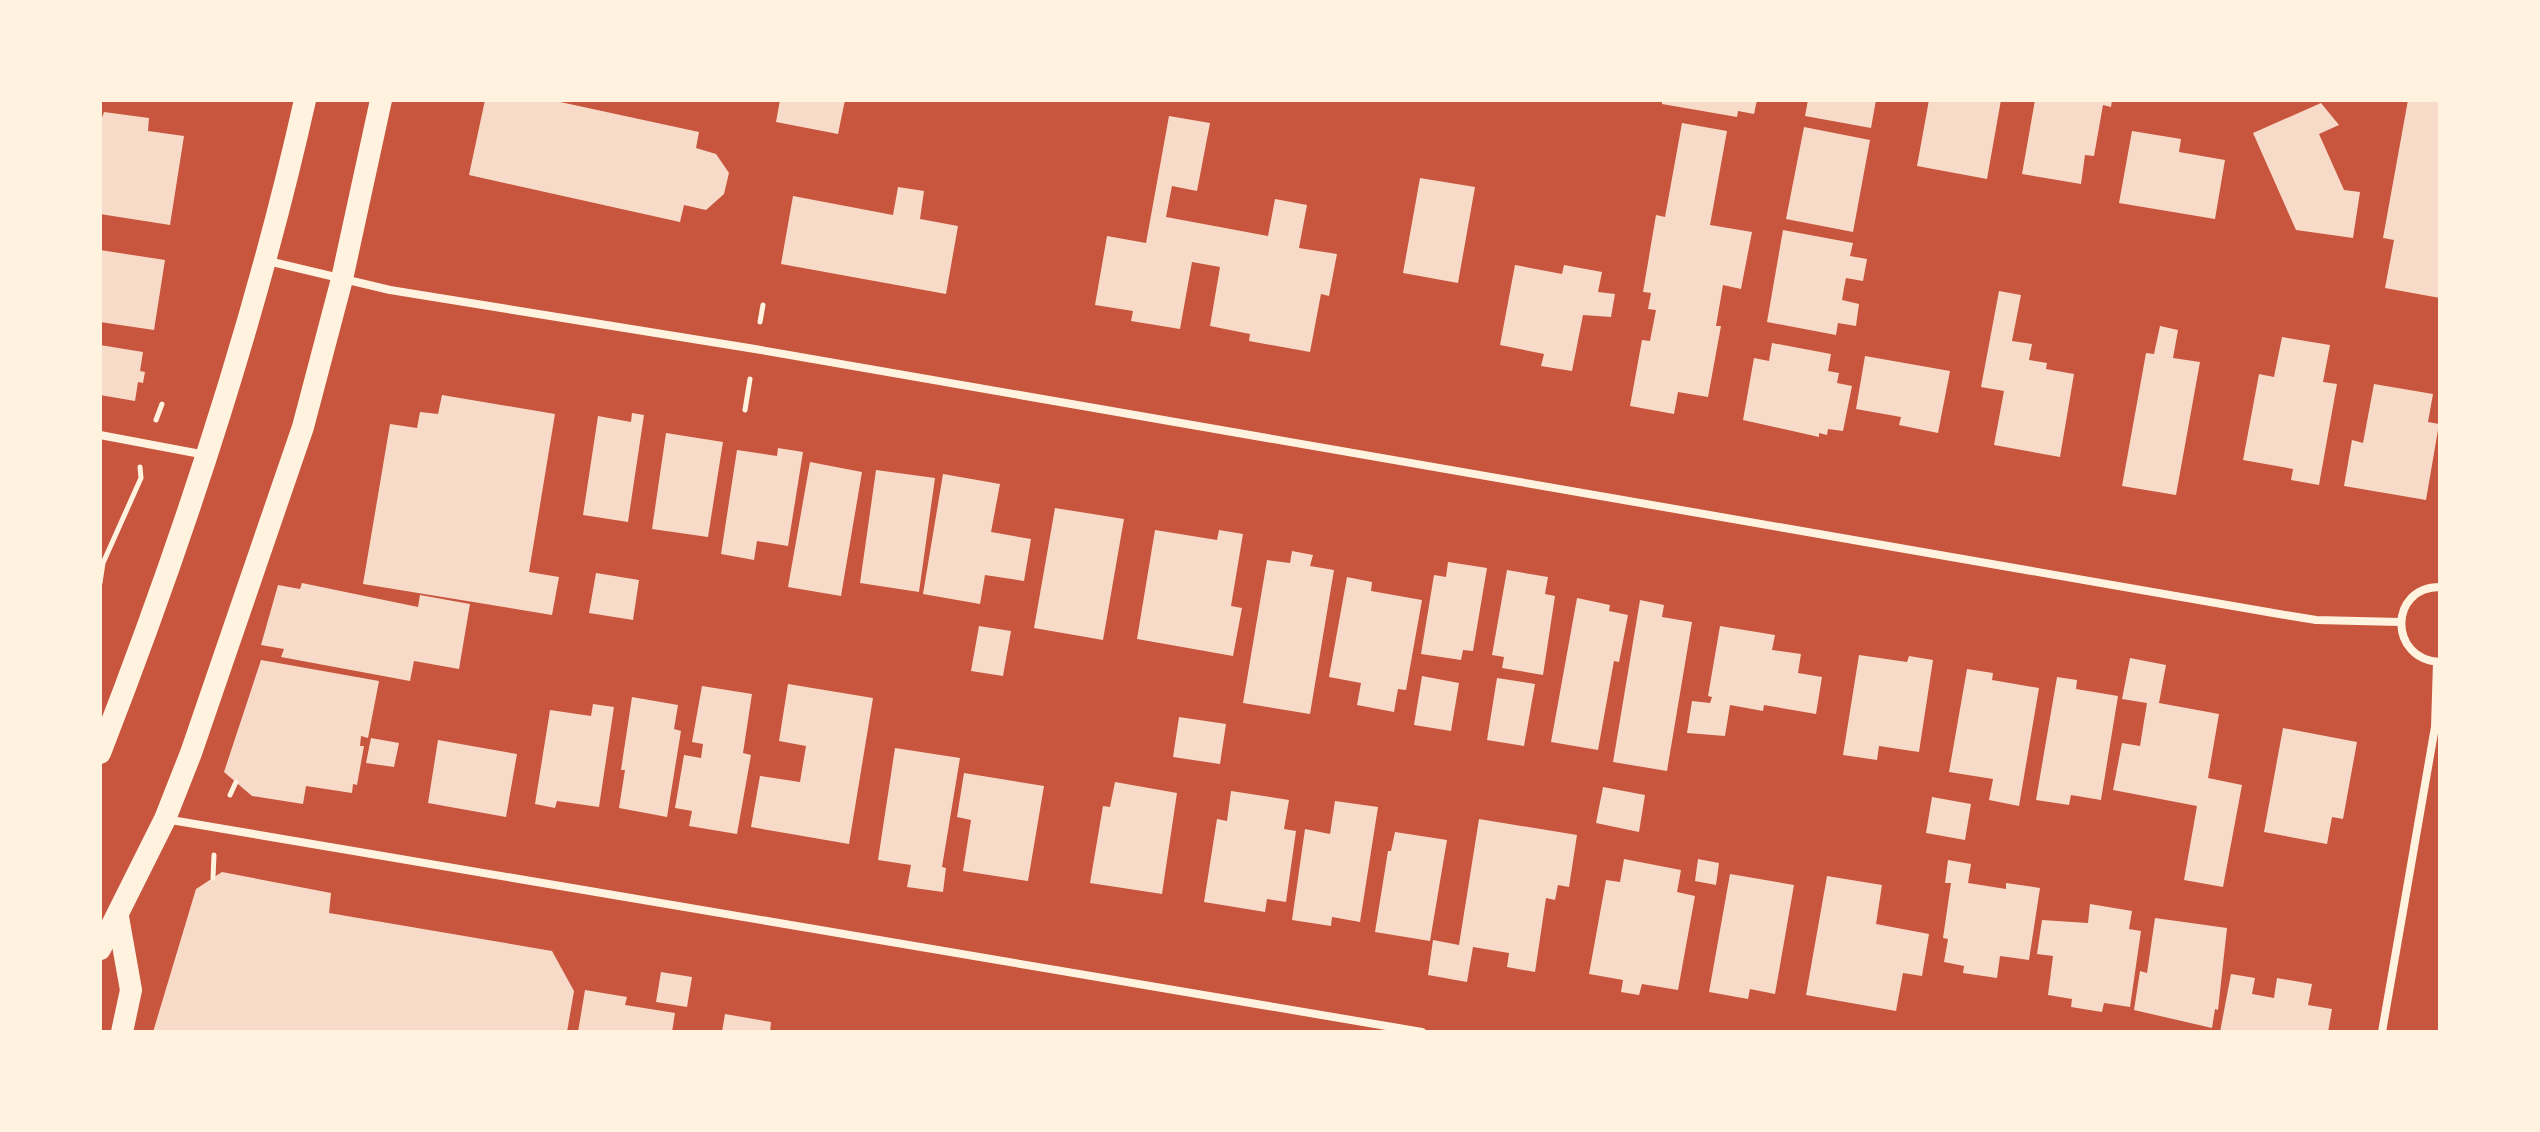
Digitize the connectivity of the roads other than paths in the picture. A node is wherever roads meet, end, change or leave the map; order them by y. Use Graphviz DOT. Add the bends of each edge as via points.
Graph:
graph roads {
  1 [pos="305,100"];
  2 [pos="381,100"];
  3 [pos="267,261"];
  4 [pos="342,279"];
  5 [pos="100,435"];
  6 [pos="207,455"];
  7 [pos="2440,587"];
  8 [pos="2400,622"];
  9 [pos="2439,662"];
  10 [pos="100,753"];
  11 [pos="165,819"];
  12 [pos="118,917"];
  13 [pos="100,949"];
  14 [pos="122,1032"];
  15 [pos="1422,1032"];
  16 [pos="2382,1032"];
  1 -- 3 [label="highway"];
  2 -- 4 [label="highway"];
  3 -- 4 [label="street"];
  3 -- 6 [label="highway"];
  4 -- 8 [label="street" via="2316,620"];
  4 -- 11 [label="highway" via="303,427"];
  5 -- 6 [label="street"];
  6 -- 10 [label="highway"];
  7 -- 8 [label="street" via="2409,599"];
  8 -- 9 [label="street" via="2406,645 2425,660"];
  9 -- 16 [label="street" via="2435,727"];
  11 -- 12 [label="highway"];
  11 -- 15 [label="street"];
  12 -- 13 [label="highway"];
  12 -- 14 [label="highway" via="131,990"];
}
